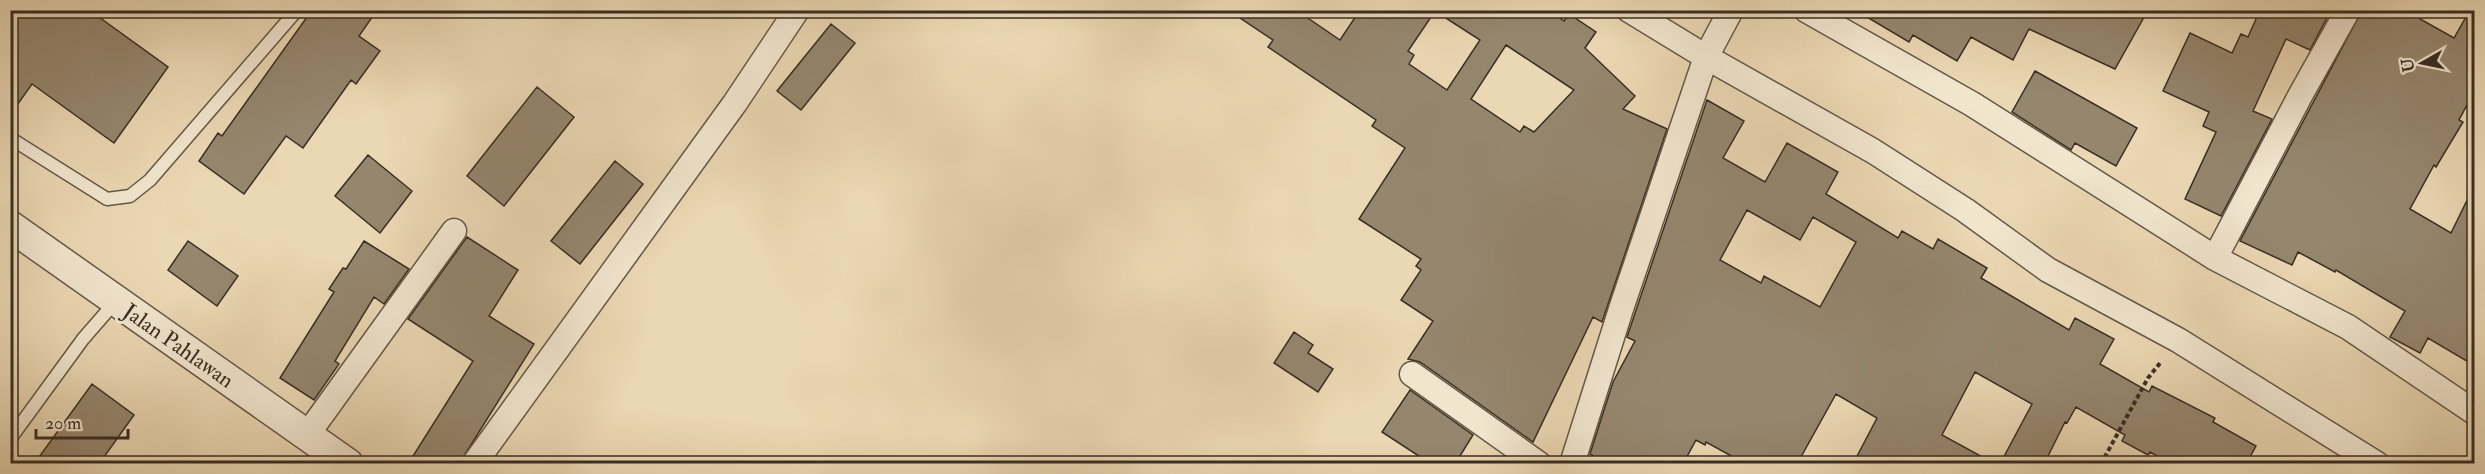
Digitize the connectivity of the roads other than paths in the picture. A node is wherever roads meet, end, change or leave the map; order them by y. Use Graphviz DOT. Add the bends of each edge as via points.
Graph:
graph roads {
  1 [pos="297,10"];
  2 [pos="797,10"];
  3 [pos="1629,10"];
  4 [pos="1731,10"];
  5 [pos="1806,10"];
  6 [pos="2348,10"];
  7 [pos="1708,52"];
  8 [pos="10,138"];
  9 [pos="10,226"];
  10 [pos="454,231"];
  11 [pos="2215,258"];
  12 [pos="116,300"];
  13 [pos="1412,374"];
  14 [pos="2475,412"];
  15 [pos="307,435"];
  16 [pos="10,439"];
  17 [pos="348,464"];
  18 [pos="474,464"];
  19 [pos="1539,464"];
  20 [pos="1572,464"];
  21 [pos="2377,464"];
  1 -- 8 [label="lane" via="150,180 130,196 108,199"];
  2 -- 18 [label="street" via="735,103"];
  3 -- 7 [label="street"];
  4 -- 7 [label="street"];
  5 -- 11 [label="street" via="1972,104"];
  6 -- 11 [label="street"];
  7 -- 20 [label="street" via="1620,309"];
  7 -- 21 [label="street" via="1873,151 2048,270 2178,340"];
  9 -- 12 [label="street, Jalan Pahlawan"];
  10 -- 15 [label="street"];
  11 -- 14 [label="street" via="2348,327"];
  12 -- 15 [label="street, Jalan Pahlawan"];
  12 -- 16 [label="lane"];
  13 -- 19 [label="street"];
  15 -- 17 [label="street, Jalan Pahlawan"];
}
